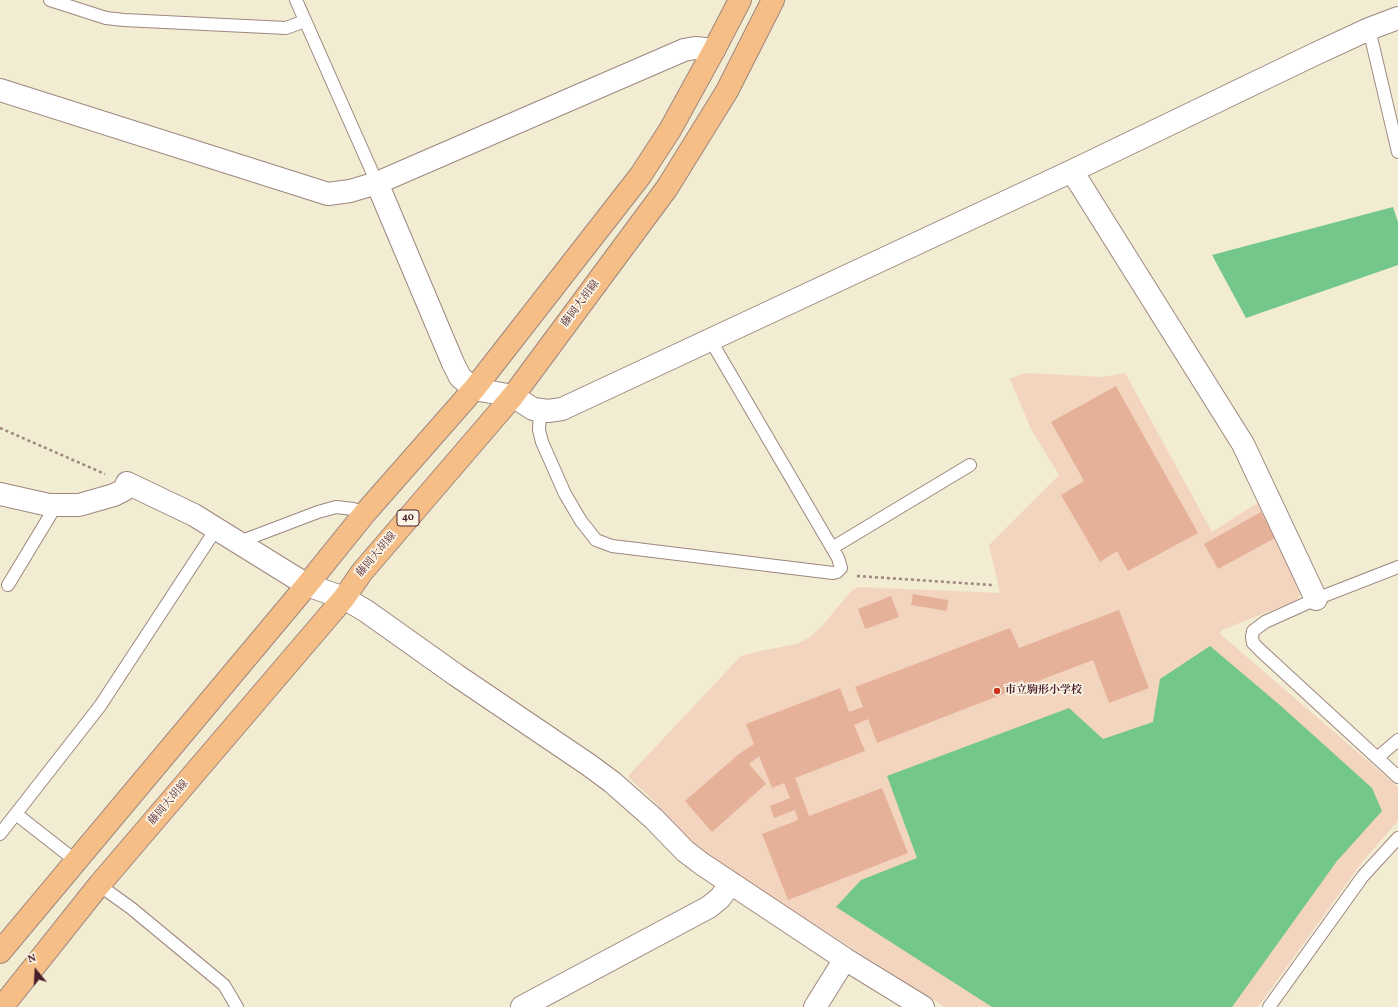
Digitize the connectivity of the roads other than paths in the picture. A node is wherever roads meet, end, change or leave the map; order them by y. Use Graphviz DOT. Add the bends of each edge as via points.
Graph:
graph roads {
  1 [pos="50,0"];
  2 [pos="296,0"];
  3 [pos="740,0"];
  4 [pos="773,0"];
  5 [pos="1398,18"];
  6 [pos="305,21"];
  7 [pos="1369,29"];
  8 [pos="714,50"];
  9 [pos="0,90"];
  10 [pos="1398,152"];
  11 [pos="1072,171"];
  12 [pos="377,183"];
  13 [pos="711,341"];
  14 [pos="474,389"];
  15 [pos="513,396"];
  16 [pos="540,411"];
  17 [pos="970,465"];
  18 [pos="0,494"];
  19 [pos="57,504"];
  20 [pos="365,513"];
  21 [pos="216,529"];
  22 [pos="241,544"];
  23 [pos="832,548"];
  24 [pos="1398,567"];
  25 [pos="8,585"];
  26 [pos="307,585"];
  27 [pos="344,598"];
  28 [pos="1316,600"];
  29 [pos="1398,740"];
  30 [pos="1377,758"];
  31 [pos="1398,777"];
  32 [pos="16,814"];
  33 [pos="0,834"];
  34 [pos="1398,838"];
  35 [pos="76,861"];
  36 [pos="731,883"];
  37 [pos="99,885"];
  38 [pos="0,952"];
  39 [pos="845,959"];
  40 [pos="2,1007"];
  41 [pos="237,1007"];
  42 [pos="522,1007"];
  43 [pos="815,1007"];
  44 [pos="923,1007"];
  45 [pos="1269,1007"];
  1 -- 6 [label="lane" via="106,18 124,20 286,28"];
  2 -- 6 [label="lane"];
  3 -- 8 [label="main road"];
  4 -- 15 [label="main road, 藤岡大胡線 / 40" via="727,91 667,188"];
  5 -- 7 [label="street"];
  6 -- 12 [label="lane"];
  7 -- 10 [label="lane"];
  7 -- 11 [label="street"];
  8 -- 12 [label="street" via="684,50"];
  8 -- 14 [label="main road" via="670,130 640,176"];
  9 -- 12 [label="street" via="328,194"];
  11 -- 13 [label="street"];
  11 -- 28 [label="street" via="1243,444"];
  12 -- 14 [label="street" via="453,363 460,377"];
  13 -- 16 [label="street" via="576,404 562,409"];
  13 -- 23 [label="lane"];
  14 -- 15 [label="street"];
  14 -- 20 [label="main road"];
  15 -- 16 [label="street"];
  15 -- 27 [label="main road, 藤岡大胡線 / 40" via="362,572"];
  16 -- 23 [label="lane" via="539,430 542,442 569,500 596,540 612,546 833,573 841,568"];
  17 -- 23 [label="lane"];
  18 -- 19 [label="street"];
  19 -- 21 [label="street" via="80,505 114,495 124,490 127,483 194,515"];
  19 -- 25 [label="lane"];
  20 -- 22 [label="lane" via="353,508 336,507 247,539"];
  20 -- 26 [label="main road"];
  21 -- 22 [label="street"];
  21 -- 32 [label="lane" via="100,706"];
  22 -- 26 [label="street"];
  24 -- 28 [label="lane"];
  26 -- 27 [label="street"];
  26 -- 35 [label="main road"];
  27 -- 36 [label="street" via="366,610 456,675 589,765 638,804 685,852"];
  27 -- 37 [label="main road, 藤岡大胡線 / 40"];
  28 -- 30 [label="lane" via="1258,626 1253,631 1253,643"];
  29 -- 30 [label="lane"];
  30 -- 31 [label="lane"];
  32 -- 33 [label="lane"];
  32 -- 35 [label="lane"];
  34 -- 45 [label="lane" via="1359,882"];
  35 -- 38 [label="main road"];
  36 -- 39 [label="street"];
  36 -- 42 [label="street" via="720,898 709,907"];
  37 -- 40 [label="main road, 藤岡大胡線 / 40"];
  37 -- 41 [label="lane" via="131,908 224,985"];
  39 -- 43 [label="street"];
  39 -- 44 [label="street"];
}
